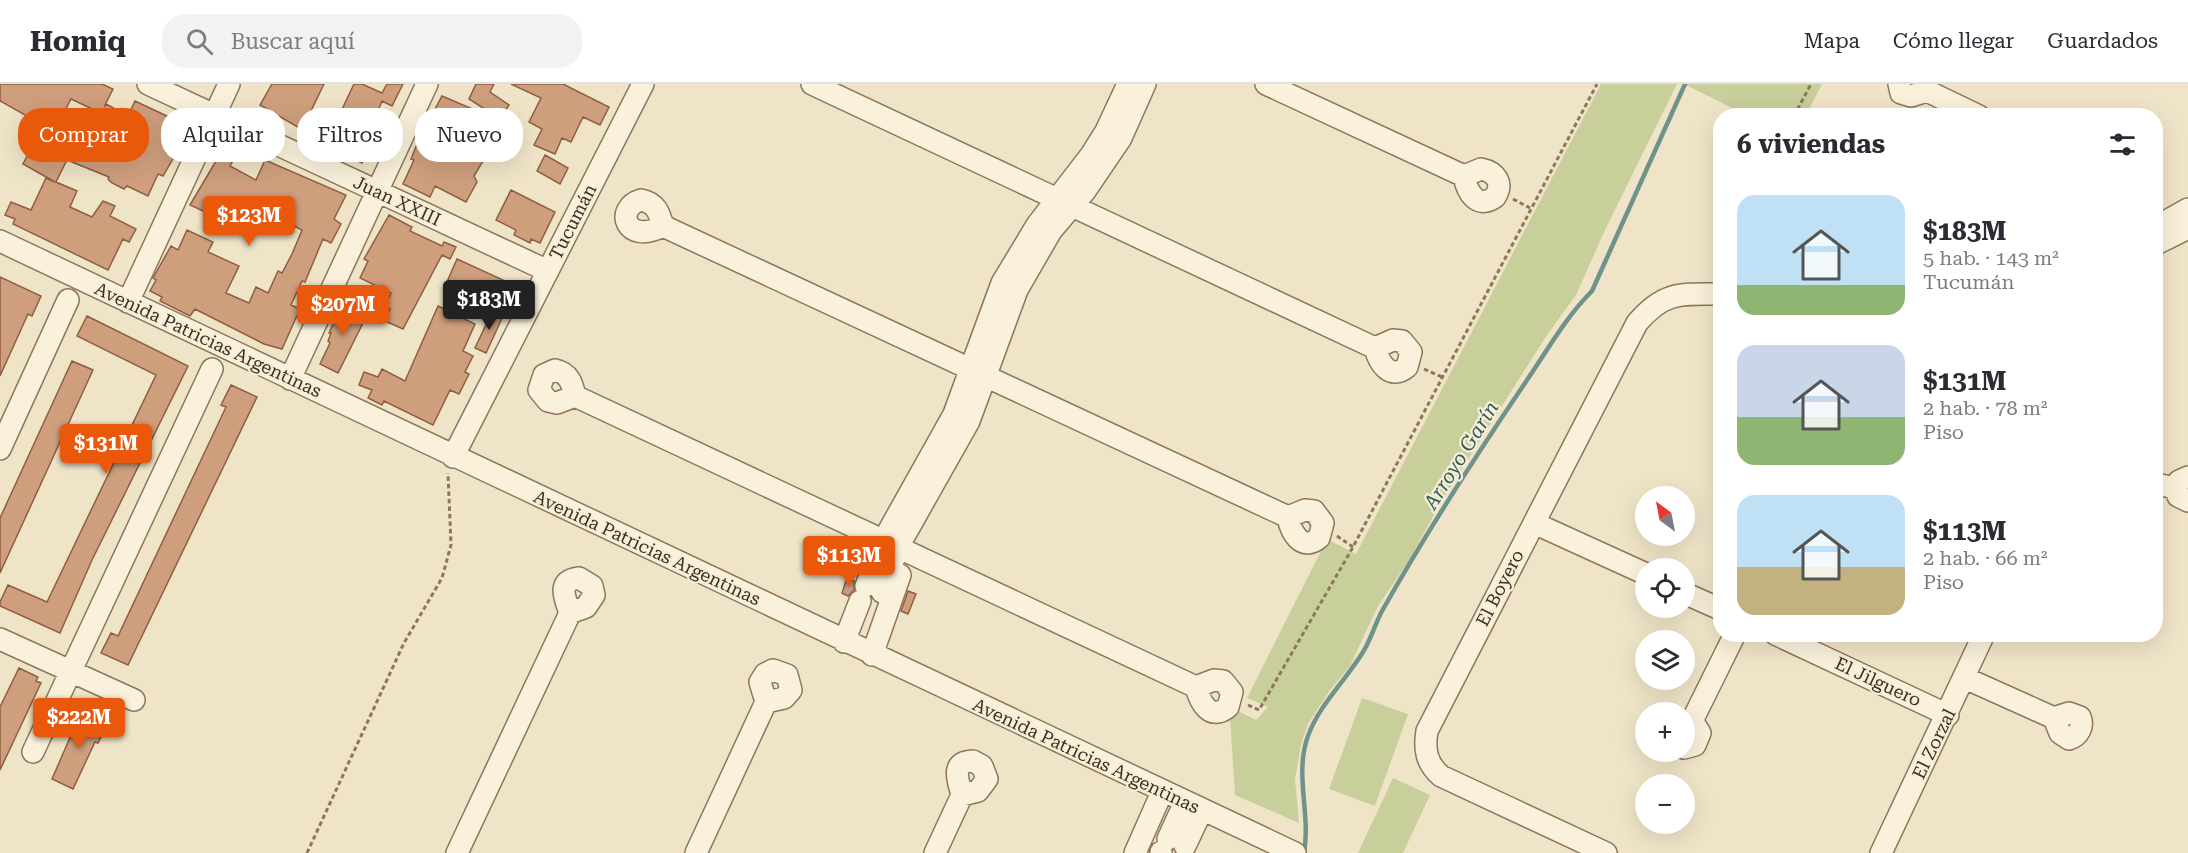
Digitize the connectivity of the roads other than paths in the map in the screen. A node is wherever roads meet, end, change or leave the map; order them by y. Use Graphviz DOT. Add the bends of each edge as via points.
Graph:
graph roads {
  1 [pos="148,84"];
  2 [pos="229,84"];
  3 [pos="428,84"];
  4 [pos="812,84"];
  5 [pos="1128,84"];
  6 [pos="1145,84"];
  7 [pos="1266,84"];
  8 [pos="1899,84"];
  9 [pos="638,86"];
  10 [pos="1926,87"];
  11 [pos="200,108"];
  12 [pos="218,108"];
  13 [pos="1964,108"];
  14 [pos="285,148"];
  15 [pos="193,162"];
  16 [pos="1464,176"];
  17 [pos="377,191"];
  18 [pos="1065,203"];
  19 [pos="2188,209"];
  20 [pos="663,226"];
  21 [pos="2168,236"];
  22 [pos="0,241"];
  23 [pos="548,271"];
  24 [pos="1713,294"];
  25 [pos="68,300"];
  26 [pos="128,302"];
  27 [pos="1375,348"];
  28 [pos="212,369"];
  29 [pos="978,372"];
  30 [pos="290,379"];
  31 [pos="575,396"];
  32 [pos="0,449"];
  33 [pos="453,457"];
  34 [pos="1288,517"];
  35 [pos="1534,523"];
  36 [pos="890,544"];
  37 [pos="1635,569"];
  38 [pos="1695,597"];
  39 [pos="1713,606"];
  40 [pos="570,613"];
  41 [pos="0,639"];
  42 [pos="1731,642"];
  43 [pos="1792,642"];
  44 [pos="1981,642"];
  45 [pos="859,649"];
  46 [pos="71,672"];
  47 [pos="1965,678"];
  48 [pos="1232,698"];
  49 [pos="134,700"];
  50 [pos="766,702"];
  51 [pos="1695,710"];
  52 [pos="1948,715"];
  53 [pos="2054,718"];
  54 [pos="1695,727"];
  55 [pos="1695,745"];
  56 [pos="33,752"];
  57 [pos="1162,792"];
  58 [pos="962,795"];
  59 [pos="1193,806"];
  60 [pos="1169,847"];
  61 [pos="1291,852"];
  62 [pos="457,853"];
  63 [pos="696,853"];
  64 [pos="935,853"];
  65 [pos="1135,853"];
  66 [pos="1606,853"];
  67 [pos="1881,853"];
  1 -- 11 [label="street, Juan XXIII"];
  2 -- 12 [label="street"];
  3 -- 17 [label="street"];
  4 -- 18 [label="street"];
  5 -- 18 [label="street"];
  6 -- 18 [label="street" via="1121,138"];
  7 -- 16 [label="street"];
  8 -- 10 [label="street" via="1906,96"];
  9 -- 23 [label="street, Tucumán"];
  10 -- 13 [label="street"];
  14 -- 17 [label="street, Juan XXIII"];
  15 -- 26 [label="street"];
  17 -- 23 [label="street, Juan XXIII"];
  17 -- 30 [label="street"];
  18 -- 27 [label="street"];
  18 -- 29 [label="street" via="1037,225 1002,283"];
  19 -- 21 [label="street"];
  20 -- 29 [label="street"];
  22 -- 26 [label="street, Avenida Patricias Argentinas"];
  23 -- 33 [label="street, Tucumán"];
  24 -- 35 [label="street, El Boyero" via="1666,297 1650,307 1637,323"];
  25 -- 32 [label="street"];
  26 -- 30 [label="street, Avenida Patricias Argentinas"];
  28 -- 46 [label="street"];
  29 -- 34 [label="street"];
  29 -- 36 [label="street" via="969,421"];
  30 -- 33 [label="street, Avenida Patricias Argentinas"];
  31 -- 36 [label="street"];
  33 -- 45 [label="street, Avenida Patricias Argentinas"];
  35 -- 37 [label="street"];
  35 -- 66 [label="street, El Boyero" via="1427,731 1425,746 1435,770 1453,783"];
  36 -- 45 [label="street" via="871,596"];
  36 -- 45 [label="street" via="900,576"];
  36 -- 48 [label="street" via="1196,687 1202,705 1209,711 1224,711"];
  38 -- 39 [label="street"];
  40 -- 62 [label="street"];
  41 -- 46 [label="street"];
  42 -- 51 [label="street"];
  43 -- 52 [label="street, El Jilguero"];
  44 -- 47 [label="street, El Zorzal"];
  45 -- 57 [label="street, Avenida Patricias Argentinas"];
  46 -- 49 [label="street"];
  46 -- 56 [label="street"];
  47 -- 52 [label="street, El Zorzal"];
  47 -- 53 [label="street"];
  50 -- 63 [label="street"];
  52 -- 67 [label="street, El Zorzal"];
  54 -- 55 [label="street" via="1699,737"];
  57 -- 59 [label="street, Avenida Patricias Argentinas"];
  57 -- 65 [label="street"];
  58 -- 64 [label="street"];
  59 -- 60 [label="street"];
  59 -- 61 [label="street, Avenida Patricias Argentinas"];
}
